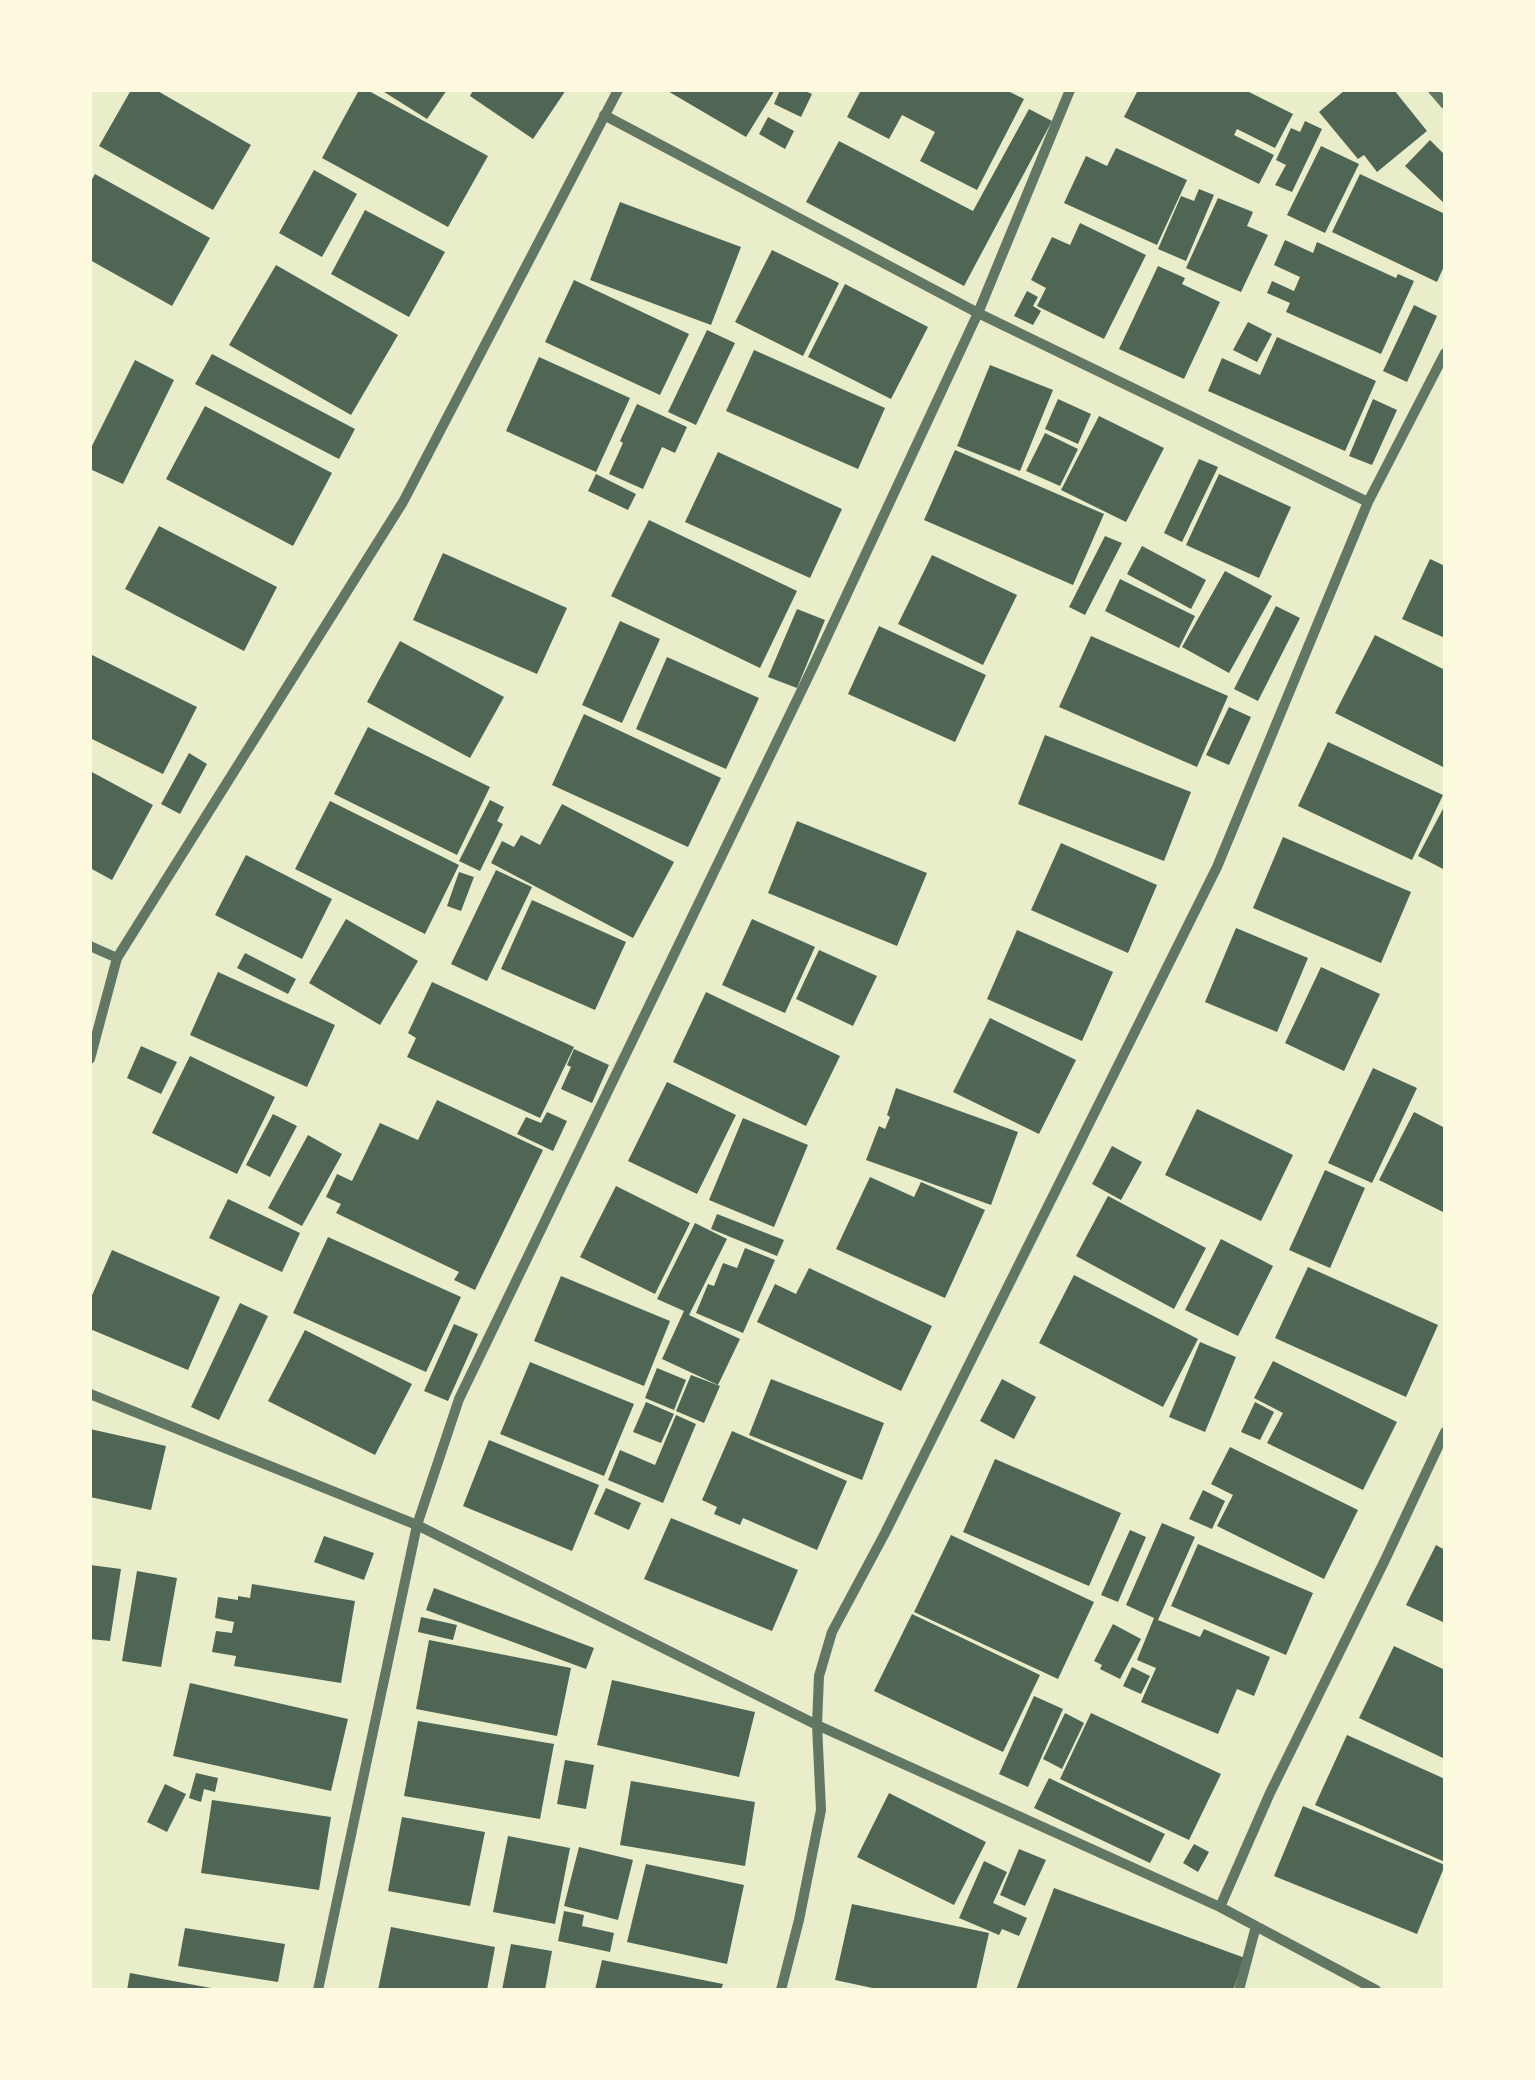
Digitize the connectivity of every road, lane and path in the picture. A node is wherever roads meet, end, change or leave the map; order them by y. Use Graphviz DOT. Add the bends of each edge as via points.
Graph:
graph roads {
  1 [pos="618,90"];
  2 [pos="1070,90"];
  3 [pos="1434,90"];
  4 [pos="1445,104"];
  5 [pos="604,115"];
  6 [pos="978,313"];
  7 [pos="1445,353"];
  8 [pos="1368,502"];
  9 [pos="90,946"];
  10 [pos="116,958"];
  11 [pos="90,1059"];
  12 [pos="90,1394"];
  13 [pos="1445,1432"];
  14 [pos="417,1525"];
  15 [pos="818,1725"];
  16 [pos="1220,1907"];
  17 [pos="1256,1926"];
  18 [pos="318,1990"];
  19 [pos="781,1990"];
  20 [pos="1239,1990"];
  21 [pos="1376,1990"];
  1 -- 5 [label="street"];
  2 -- 6 [label="street"];
  3 -- 4 [label="street"];
  5 -- 6 [label="street"];
  5 -- 10 [label="street" via="403,502"];
  6 -- 8 [label="street"];
  6 -- 14 [label="street" via="458,1399"];
  7 -- 8 [label="street"];
  8 -- 15 [label="street" via="1217,867 832,1632 818,1676"];
  9 -- 10 [label="street"];
  10 -- 11 [label="street"];
  12 -- 14 [label="street"];
  13 -- 16 [label="street"];
  14 -- 15 [label="street"];
  14 -- 18 [label="street"];
  15 -- 16 [label="street"];
  15 -- 19 [label="street" via="821,1810"];
  16 -- 17 [label="street"];
  17 -- 20 [label="street"];
  17 -- 21 [label="street"];
}
